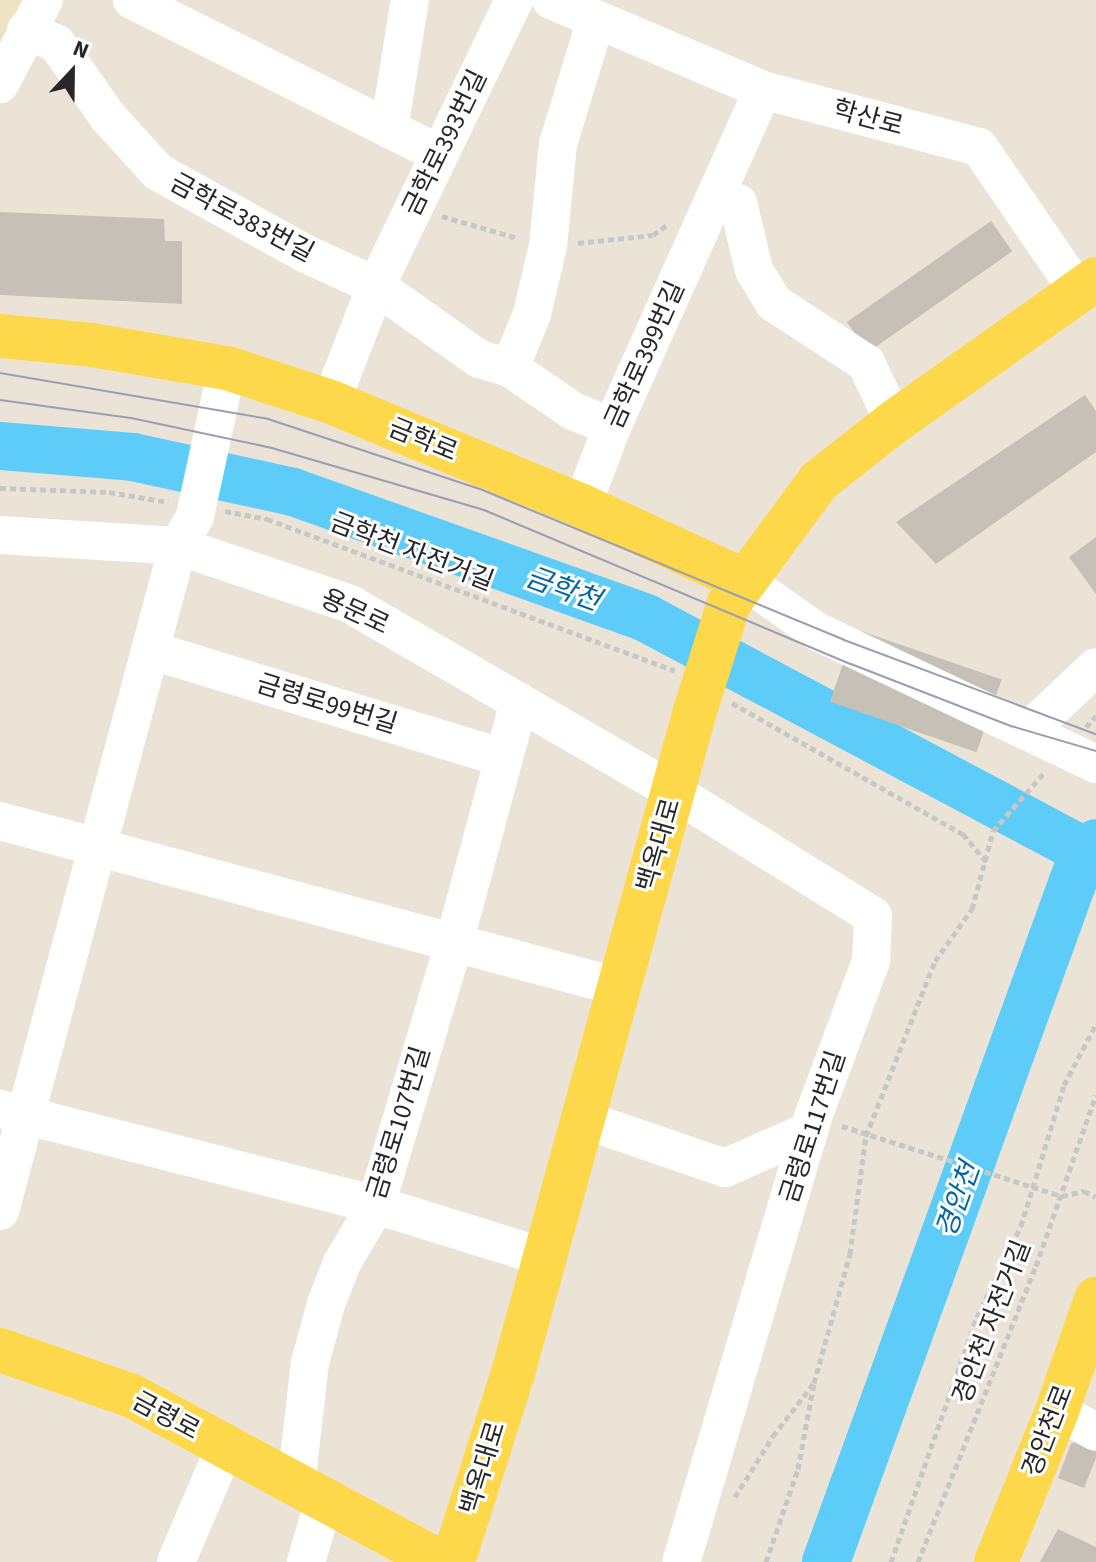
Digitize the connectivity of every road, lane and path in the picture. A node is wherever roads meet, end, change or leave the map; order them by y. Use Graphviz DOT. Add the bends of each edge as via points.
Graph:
graph roads {
  1 [pos="132,0"];
  2 [pos="410,0"];
  3 [pos="514,0"];
  4 [pos="551,0"];
  5 [pos="35,15"];
  6 [pos="596,20"];
  7 [pos="0,84"];
  8 [pos="763,90"];
  9 [pos="389,129"];
  10 [pos="440,154"];
  11 [pos="711,206"];
  12 [pos="1087,285"];
  13 [pos="376,286"];
  14 [pos="0,336"];
  15 [pos="227,368"];
  16 [pos="510,368"];
  17 [pos="331,402"];
  18 [pos="894,422"];
  19 [pos="612,427"];
  20 [pos="0,488"];
  21 [pos="582,506"];
  22 [pos="191,519"];
  23 [pos="0,535"];
  24 [pos="737,592"];
  25 [pos="150,650"];
  26 [pos="1096,667"];
  27 [pos="698,693"];
  28 [pos="519,702"];
  29 [pos="1096,716"];
  30 [pos="1028,731"];
  31 [pos="1087,750"];
  32 [pos="504,758"];
  33 [pos="1046,772"];
  34 [pos="674,792"];
  35 [pos="0,821"];
  36 [pos="97,848"];
  37 [pos="987,863"];
  38 [pos="454,943"];
  39 [pos="619,987"];
  40 [pos="1096,1024"];
  41 [pos="1096,1095"];
  42 [pos="14,1113"];
  43 [pos="582,1119"];
  44 [pos="809,1131"];
  45 [pos="866,1136"];
  46 [pos="1035,1186"];
  47 [pos="1062,1196"];
  48 [pos="1096,1197"];
  49 [pos="376,1205"];
  50 [pos="0,1211"];
  51 [pos="544,1257"];
  52 [pos="1096,1299"];
  53 [pos="0,1350"];
  54 [pos="814,1383"];
  55 [pos="1057,1411"];
  56 [pos="1096,1432"];
  57 [pos="225,1447"];
  58 [pos="310,1493"];
  59 [pos="685,1547"];
  60 [pos="176,1562"];
  61 [pos="306,1562"];
  62 [pos="440,1562"];
  63 [pos="453,1562"];
  64 [pos="766,1562"];
  65 [pos="891,1562"];
  66 [pos="918,1562"];
  67 [pos="996,1562"];
  1 -- 9 [label="street"];
  2 -- 9 [label="street"];
  3 -- 10 [label="street, 금학로393번길"];
  4 -- 6 [label="street, 학산로"];
  5 -- 7 [label="street, 금학로383번길"];
  5 -- 13 [label="street, 금학로383번길" via="108,117 158,172 304,253"];
  6 -- 8 [label="street, 학산로"];
  6 -- 16 [label="street" via="558,144 548,246 535,300"];
  8 -- 11 [label="street, 금학로399번길"];
  8 -- 12 [label="street, 학산로" via="979,147"];
  9 -- 10 [label="street"];
  10 -- 13 [label="street, 금학로393번길"];
  11 -- 18 [label="street" via="738,203 754,270 774,303 866,363"];
  11 -- 19 [label="street, 금학로399번길"];
  12 -- 18 [label="main road, 백옥대로"];
  13 -- 16 [label="street" via="479,359"];
  13 -- 17 [label="street, 금학로393번길"];
  14 -- 15 [label="main road, 금학로"];
  15 -- 17 [label="main road, 금학로"];
  15 -- 22 [label="street"];
  16 -- 19 [label="street" via="573,411"];
  17 -- 21 [label="main road, 금학로"];
  18 -- 24 [label="main road, 백옥대로" via="819,481"];
  19 -- 21 [label="street, 금학로399번길"];
  20 -- 22 [label="path, 금학천 자전거길" via="109,492"];
  21 -- 24 [label="main road, 금학로"];
  22 -- 23 [label="street, 용문로"];
  22 -- 25 [label="street"];
  22 -- 27 [label="path, 금학천 자전거길" via="267,519"];
  22 -- 28 [label="street, 용문로"];
  24 -- 27 [label="main road, 백옥대로"];
  24 -- 30 [label="street, 금학로"];
  25 -- 32 [label="street, 금령로99번길"];
  25 -- 36 [label="street"];
  26 -- 30 [label="street"];
  27 -- 34 [label="main road, 백옥대로"];
  27 -- 37 [label="path, 금학천 자전거길" via="963,834"];
  28 -- 32 [label="street, 금령로107번길"];
  28 -- 34 [label="street, 용문로"];
  29 -- 31 [label="path" via="1088,724"];
  30 -- 31 [label="street, 금학로"];
  32 -- 38 [label="street, 금령로107번길"];
  33 -- 37 [label="path" via="993,831"];
  34 -- 39 [label="main road, 백옥대로"];
  34 -- 44 [label="street, 금령로117번길" via="873,916 871,961"];
  35 -- 36 [label="street"];
  36 -- 38 [label="street"];
  36 -- 42 [label="street"];
  37 -- 45 [label="path" via="972,909 935,961"];
  38 -- 39 [label="street"];
  38 -- 49 [label="street, 금령로107번길"];
  39 -- 43 [label="main road, 백옥대로"];
  40 -- 46 [label="path" via="1064,1085"];
  41 -- 47 [label="path, 경안천 자전거길"];
  42 -- 49 [label="street"];
  42 -- 50 [label="street"];
  43 -- 44 [label="street" via="725,1168"];
  43 -- 51 [label="main road, 백옥대로"];
  44 -- 59 [label="street, 금령로117번길"];
  45 -- 46 [label="path"];
  45 -- 54 [label="path" via="850,1254"];
  46 -- 47 [label="path"];
  46 -- 65 [label="path" via="977,1317"];
  47 -- 48 [label="path" via="1084,1191"];
  47 -- 66 [label="path, 경안천 자전거길"];
  49 -- 51 [label="street"];
  49 -- 58 [label="street, 금령로107번길" via="342,1263 310,1363"];
  51 -- 63 [label="main road, 백옥대로"];
  52 -- 55 [label="main road, 경안천로"];
  53 -- 57 [label="main road, 금령로" via="132,1396"];
  54 -- 59 [label="path" via="773,1436 727,1511"];
  54 -- 64 [label="path" via="798,1469"];
  55 -- 56 [label="street"];
  55 -- 67 [label="main road, 경안천로"];
  57 -- 58 [label="main road, 금령로"];
  57 -- 60 [label="street"];
  58 -- 61 [label="street"];
  58 -- 62 [label="main road, 금령로"];
}
